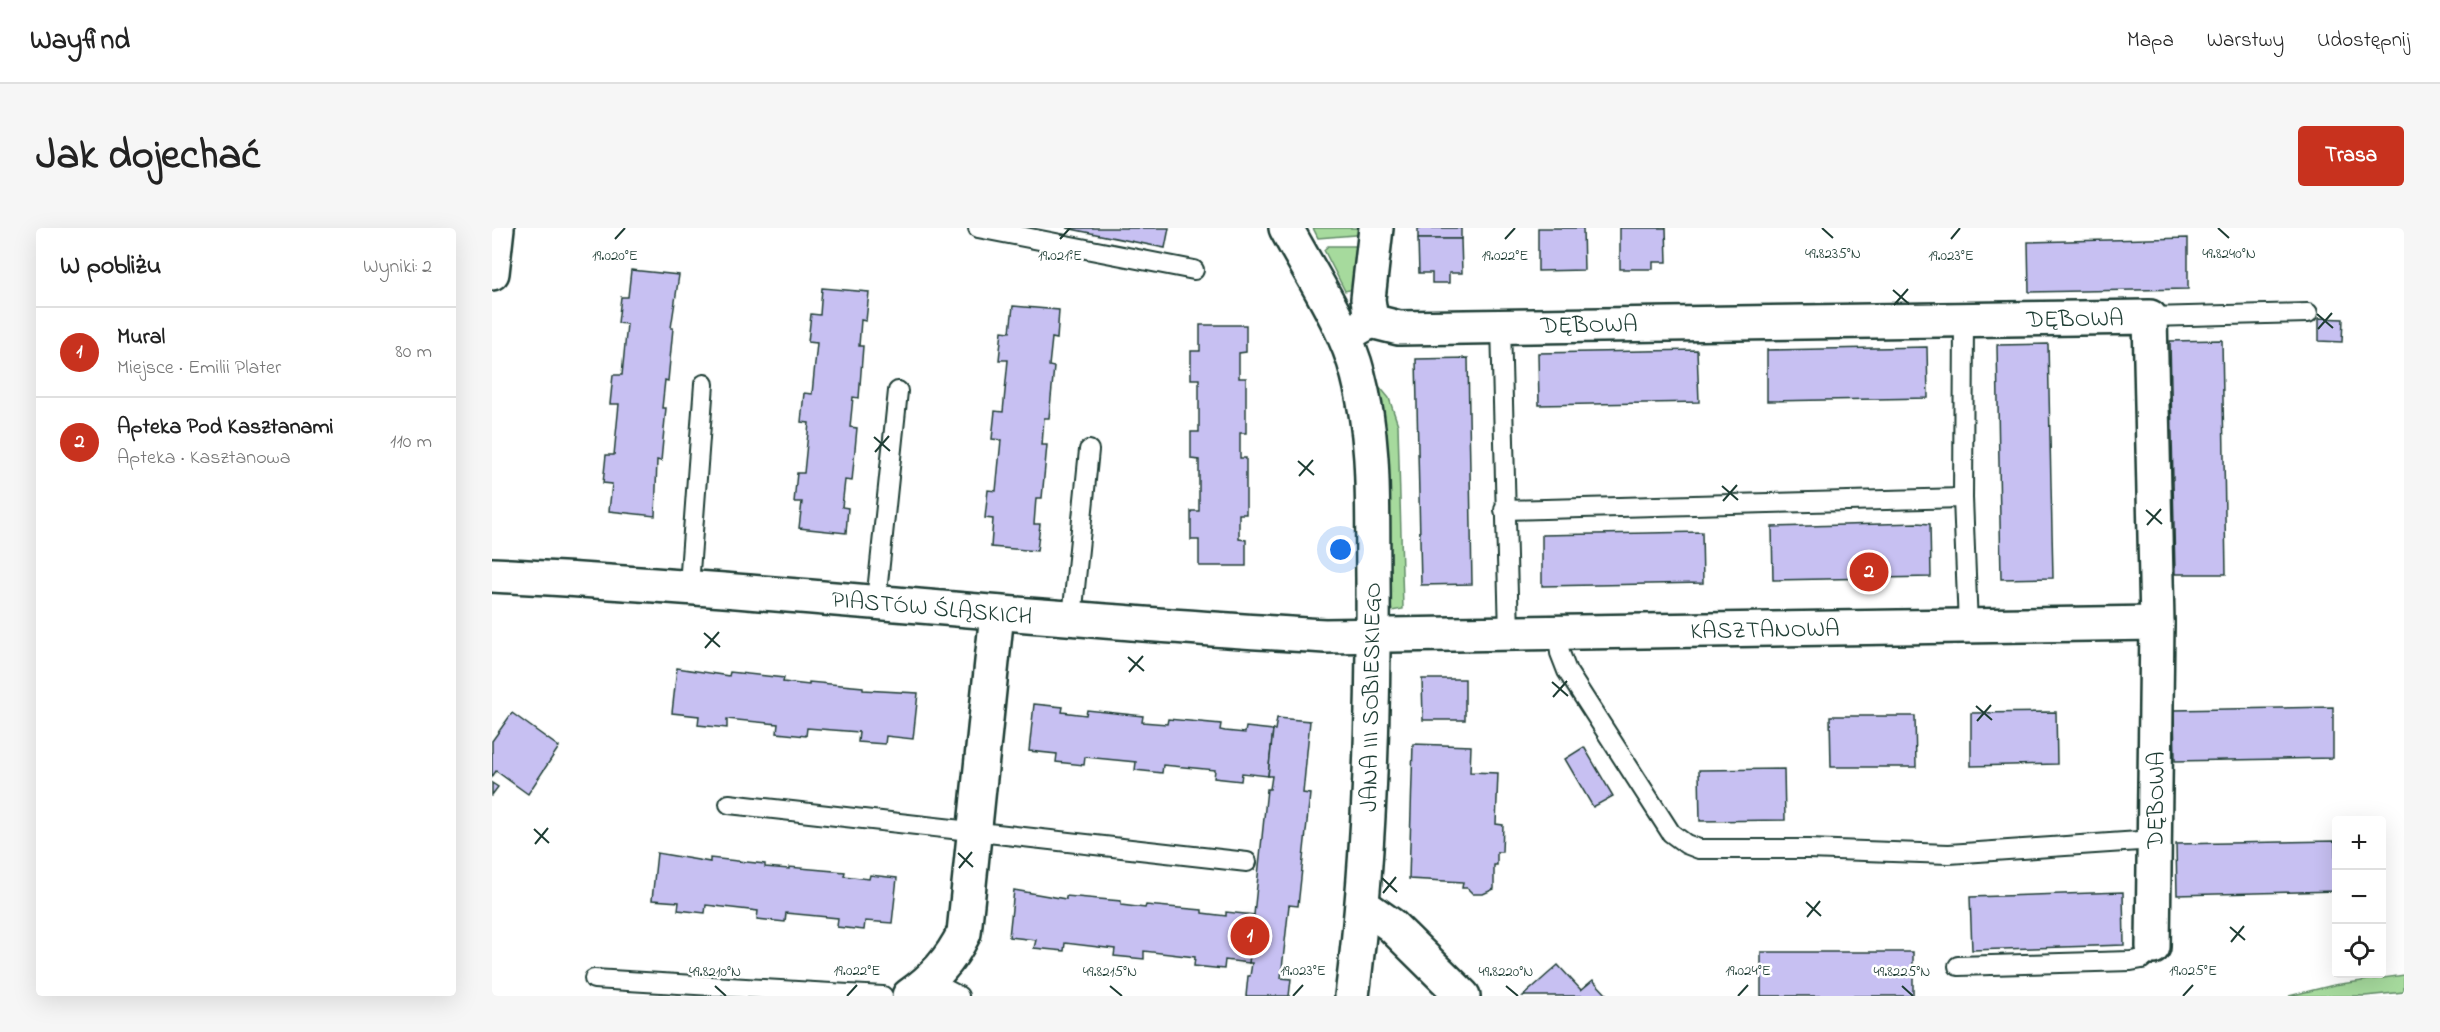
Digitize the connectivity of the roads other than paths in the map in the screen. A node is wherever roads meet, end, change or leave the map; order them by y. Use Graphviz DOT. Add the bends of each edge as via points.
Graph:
graph roads {
  1 [pos="497,228"];
  2 [pos="978,228"];
  3 [pos="1286,228"];
  4 [pos="1376,228"];
  5 [pos="1194,270"];
  6 [pos="492,273"];
  7 [pos="2308,313"];
  8 [pos="2150,317"];
  9 [pos="1964,320"];
  10 [pos="1501,326"];
  11 [pos="1359,327"];
  12 [pos="704,384"];
  13 [pos="898,391"];
  14 [pos="1089,450"];
  15 [pos="1964,498"];
  16 [pos="1504,510"];
  17 [pos="492,575"];
  18 [pos="689,585"];
  19 [pos="876,602"];
  20 [pos="997,613"];
  21 [pos="1072,618"];
  22 [pos="2157,624"];
  23 [pos="1968,626"];
  24 [pos="1558,633"];
  25 [pos="1509,634"];
  26 [pos="1373,636"];
  27 [pos="729,804"];
  28 [pos="975,831"];
  29 [pos="2154,840"];
  30 [pos="1247,862"];
  31 [pos="1364,906"];
  32 [pos="2153,947"];
  33 [pos="1958,966"];
  34 [pos="594,979"];
  35 [pos="919,988"];
  36 [pos="883,996"];
  37 [pos="959,996"];
  38 [pos="1352,996"];
  39 [pos="1463,996"];
  1 -- 6 [label="street"];
  2 -- 5 [label="lane"];
  3 -- 11 [label="street, JANA III SOBIESKIEGO"];
  4 -- 11 [label="street" via="1368,299"];
  7 -- 8 [label="lane"];
  8 -- 9 [label="street, DĘBOWA"];
  8 -- 22 [label="street, DĘBOWA"];
  9 -- 10 [label="street, DĘBOWA"];
  9 -- 15 [label="lane"];
  10 -- 11 [label="street, DĘBOWA"];
  10 -- 16 [label="lane"];
  11 -- 26 [label="street, JANA III SOBIESKIEGO" via="1358,373 1371,444"];
  12 -- 18 [label="lane"];
  13 -- 19 [label="lane"];
  14 -- 21 [label="lane"];
  15 -- 16 [label="lane"];
  15 -- 23 [label="lane"];
  16 -- 25 [label="lane"];
  17 -- 18 [label="street, PIASTÓW ŚLĄSKICH"];
  18 -- 19 [label="street, PIASTÓW ŚLĄSKICH"];
  19 -- 20 [label="street, PIASTÓW ŚLĄSKICH"];
  20 -- 21 [label="street, PIASTÓW ŚLĄSKICH"];
  20 -- 28 [label="street"];
  21 -- 26 [label="street, PIASTÓW ŚLĄSKICH" via="1200,629"];
  22 -- 23 [label="street, KASZTANOWA"];
  22 -- 29 [label="street, DĘBOWA"];
  23 -- 24 [label="street, KASZTANOWA"];
  24 -- 25 [label="street, KASZTANOWA"];
  24 -- 29 [label="lane" via="1567,671 1643,792 1671,833 1699,849 1949,854"];
  25 -- 26 [label="street, KASZTANOWA"];
  26 -- 31 [label="street, JANA III SOBIESKIEGO"];
  27 -- 28 [label="lane"];
  28 -- 30 [label="lane"];
  28 -- 35 [label="street" via="964,933 951,959"];
  29 -- 32 [label="street, DĘBOWA"];
  31 -- 38 [label="street, JANA III SOBIESKIEGO"];
  31 -- 39 [label="street" via="1391,926"];
  32 -- 33 [label="lane" via="2142,959 2131,961"];
  34 -- 36 [label="lane"];
  35 -- 37 [label="lane"];
}
